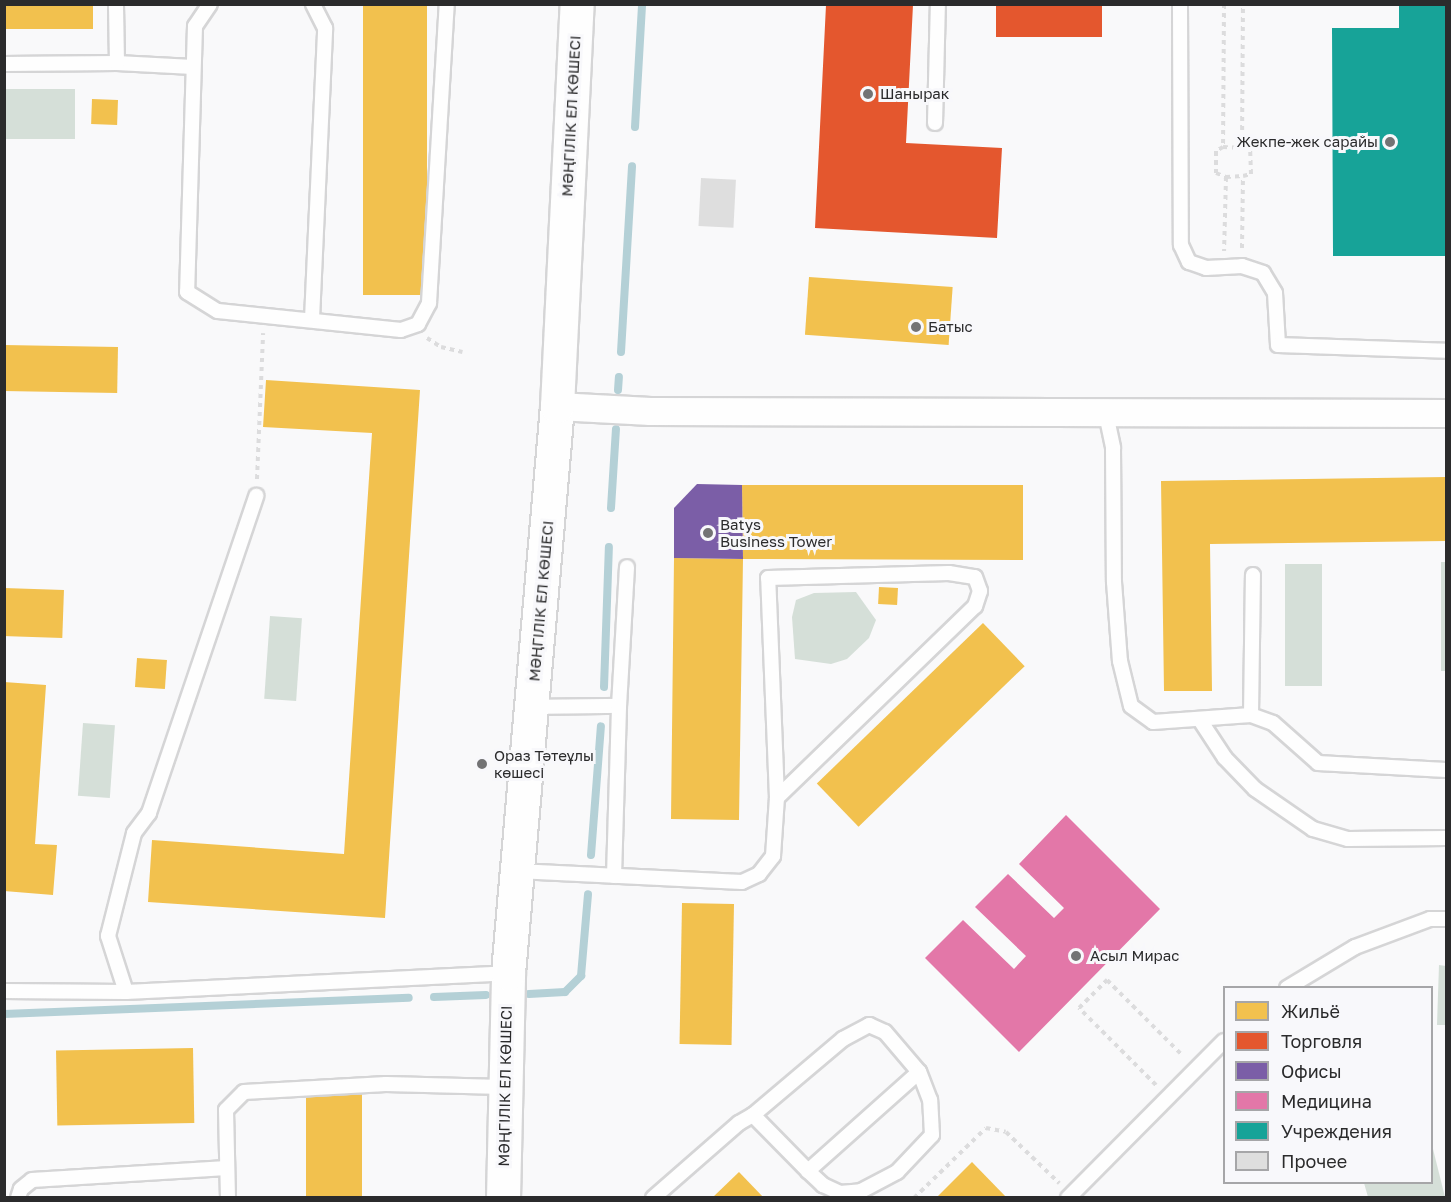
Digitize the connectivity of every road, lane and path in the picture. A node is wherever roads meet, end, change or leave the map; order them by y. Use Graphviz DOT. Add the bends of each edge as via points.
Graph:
graph roads {
  1 [pos="116,4"];
  2 [pos="210,4"];
  3 [pos="313,4"];
  4 [pos="447,4"];
  5 [pos="577,4"];
  6 [pos="938,4"];
  7 [pos="1180,4"];
  8 [pos="1224,4"];
  9 [pos="1243,4"];
  10 [pos="117,63"];
  11 [pos="4,64"];
  12 [pos="193,67"];
  13 [pos="935,123"];
  14 [pos="1223,147"];
  15 [pos="1242,148"];
  16 [pos="1243,176"];
  17 [pos="1226,177"];
  18 [pos="1242,266"];
  19 [pos="1223,267"];
  20 [pos="263,317"];
  21 [pos="312,319"];
  22 [pos="418,324"];
  23 [pos="1446,351"];
  24 [pos="462,352"];
  25 [pos="557,406"];
  26 [pos="1446,413"];
  27 [pos="1106,414"];
  28 [pos="256,496"];
  29 [pos="627,567"];
  30 [pos="1253,575"];
  31 [pos="619,706"];
  32 [pos="532,707"];
  33 [pos="1251,715"];
  34 [pos="1200,720"];
  35 [pos="1446,771"];
  36 [pos="777,798"];
  37 [pos="1446,838"];
  38 [pos="518,871"];
  39 [pos="614,876"];
  40 [pos="1446,919"];
  41 [pos="508,973"];
  42 [pos="1289,986"];
  43 [pos="4,991"];
  44 [pos="126,992"];
  45 [pos="1223,1042"];
  46 [pos="1197,1070"];
  47 [pos="919,1072"];
  48 [pos="503,1087"];
  49 [pos="1169,1098"];
  50 [pos="753,1115"];
  51 [pos="227,1168"];
  52 [pos="808,1171"];
  53 [pos="1070,1196"];
  54 [pos="18,1197"];
  55 [pos="228,1197"];
  56 [pos="503,1197"];
  57 [pos="653,1197"];
  58 [pos="914,1197"];
  1 -- 10 [label="lane"];
  2 -- 12 [label="lane" via="195,26"];
  3 -- 21 [label="lane" via="325,28"];
  4 -- 22 [label="lane" via="429,303"];
  5 -- 25 [label="street, МӘҢГІЛІК ЕЛ КӨШЕСІ"];
  6 -- 13 [label="lane"];
  7 -- 19 [label="lane" via="1181,245 1189,262 1206,268"];
  8 -- 14 [label="path"];
  9 -- 15 [label="path"];
  10 -- 11 [label="lane"];
  10 -- 12 [label="lane"];
  12 -- 20 [label="lane" via="187,292 218,311"];
  14 -- 15 [label="path"];
  14 -- 17 [label="path" via="1216,150 1216,173"];
  15 -- 16 [label="path" via="1250,148 1251,174"];
  16 -- 17 [label="path"];
  16 -- 18 [label="path"];
  17 -- 19 [label="path"];
  18 -- 19 [label="lane"];
  18 -- 23 [label="lane" via="1263,273 1275,293 1278,345"];
  20 -- 21 [label="lane"];
  20 -- 28 [label="path"];
  21 -- 22 [label="lane" via="400,330"];
  22 -- 24 [label="path" via="428,340"];
  25 -- 27 [label="street" via="650,411"];
  25 -- 32 [label="street, МӘҢГІЛІК ЕЛ КӨШЕСІ"];
  26 -- 27 [label="street"];
  27 -- 34 [label="lane" via="1113,448 1114,582 1120,661 1131,706 1154,722"];
  28 -- 44 [label="lane" via="148,813 134,833 108,936"];
  29 -- 31 [label="lane"];
  30 -- 33 [label="lane"];
  31 -- 32 [label="lane"];
  31 -- 39 [label="lane"];
  32 -- 38 [label="street, МӘҢГІЛІК ЕЛ КӨШЕСІ"];
  33 -- 34 [label="lane"];
  33 -- 35 [label="lane" via="1273,723 1318,763"];
  34 -- 37 [label="lane" via="1225,758 1256,789 1313,829 1348,839"];
  36 -- 36 [label="lane" via="768,578 949,573 975,577 980,591 975,606"];
  36 -- 39 [label="lane" via="773,856 759,874 742,882"];
  38 -- 39 [label="lane"];
  38 -- 41 [label="street, МӘҢГІЛІК ЕЛ КӨШЕСІ"];
  40 -- 42 [label="lane" via="1430,919 1355,947"];
  41 -- 44 [label="lane"];
  41 -- 48 [label="street, МӘҢГІЛІК ЕЛ КӨШЕСІ"];
  43 -- 44 [label="lane"];
  45 -- 46 [label="lane"];
  46 -- 49 [label="lane"];
  46 -- 49 [label="path" via="1107,980 1079,1008"];
  47 -- 50 [label="lane" via="885,1032 869,1025 843,1039"];
  47 -- 52 [label="lane"];
  47 -- 52 [label="lane" via="930,1100 932,1136 897,1172 861,1191 840,1193"];
  48 -- 51 [label="lane" via="386,1084 244,1092 226,1110"];
  48 -- 56 [label="street, МӘҢГІЛІК ЕЛ КӨШЕСІ"];
  49 -- 53 [label="lane"];
  50 -- 52 [label="lane"];
  50 -- 57 [label="lane"];
  51 -- 54 [label="lane" via="32,1180"];
  51 -- 55 [label="lane"];
  53 -- 58 [label="path" via="1006,1132 986,1128"];
}
